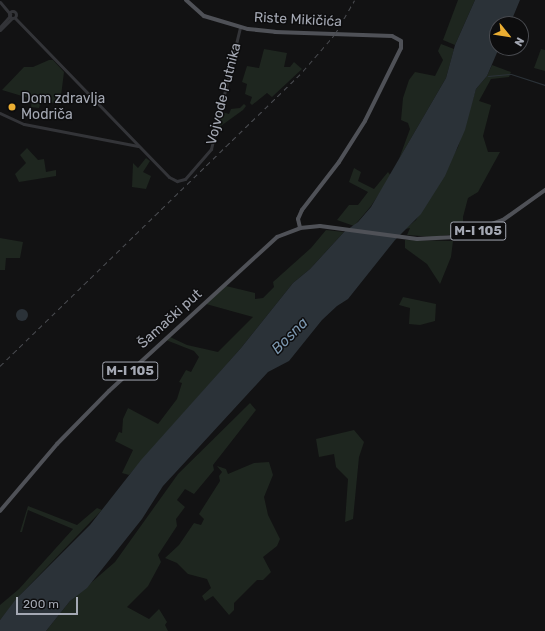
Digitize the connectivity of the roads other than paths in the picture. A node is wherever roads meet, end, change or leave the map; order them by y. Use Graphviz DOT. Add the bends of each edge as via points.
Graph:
graph roads {
  1 [pos="186,0"];
  2 [pos="0,2"];
  3 [pos="13,16"];
  4 [pos="0,27"];
  5 [pos="240,27"];
  6 [pos="0,30"];
  7 [pos="0,113"];
  8 [pos="138,146"];
  9 [pos="545,190"];
  10 [pos="300,214"];
  11 [pos="301,220"];
  12 [pos="313,226"];
  13 [pos="300,228"];
  14 [pos="0,511"];
  1 -- 5 [label="main road, Riste Mikičića" via="204,16"];
  2 -- 3 [label="street"];
  3 -- 4 [label="street"];
  3 -- 6 [label="street"];
  3 -- 8 [label="street"];
  5 -- 8 [label="street, Vojvode Putnika" via="211,149 180,181 172,180"];
  5 -- 10 [label="main road, Riste Mikičića" via="275,32 395,37 402,44 360,130"];
  7 -- 8 [label="street" via="24,124"];
  9 -- 12 [label="main road, M-I 105" via="513,214 471,233 445,238 400,237"];
  10 -- 11 [label="main road"];
  10 -- 13 [label="main road"];
  11 -- 12 [label="main road"];
  11 -- 13 [label="main road"];
  12 -- 13 [label="main road, M-I 105"];
  13 -- 14 [label="main road, Šamački put / M-I 105" via="282,234 268,244 135,366 57,444"];
}
